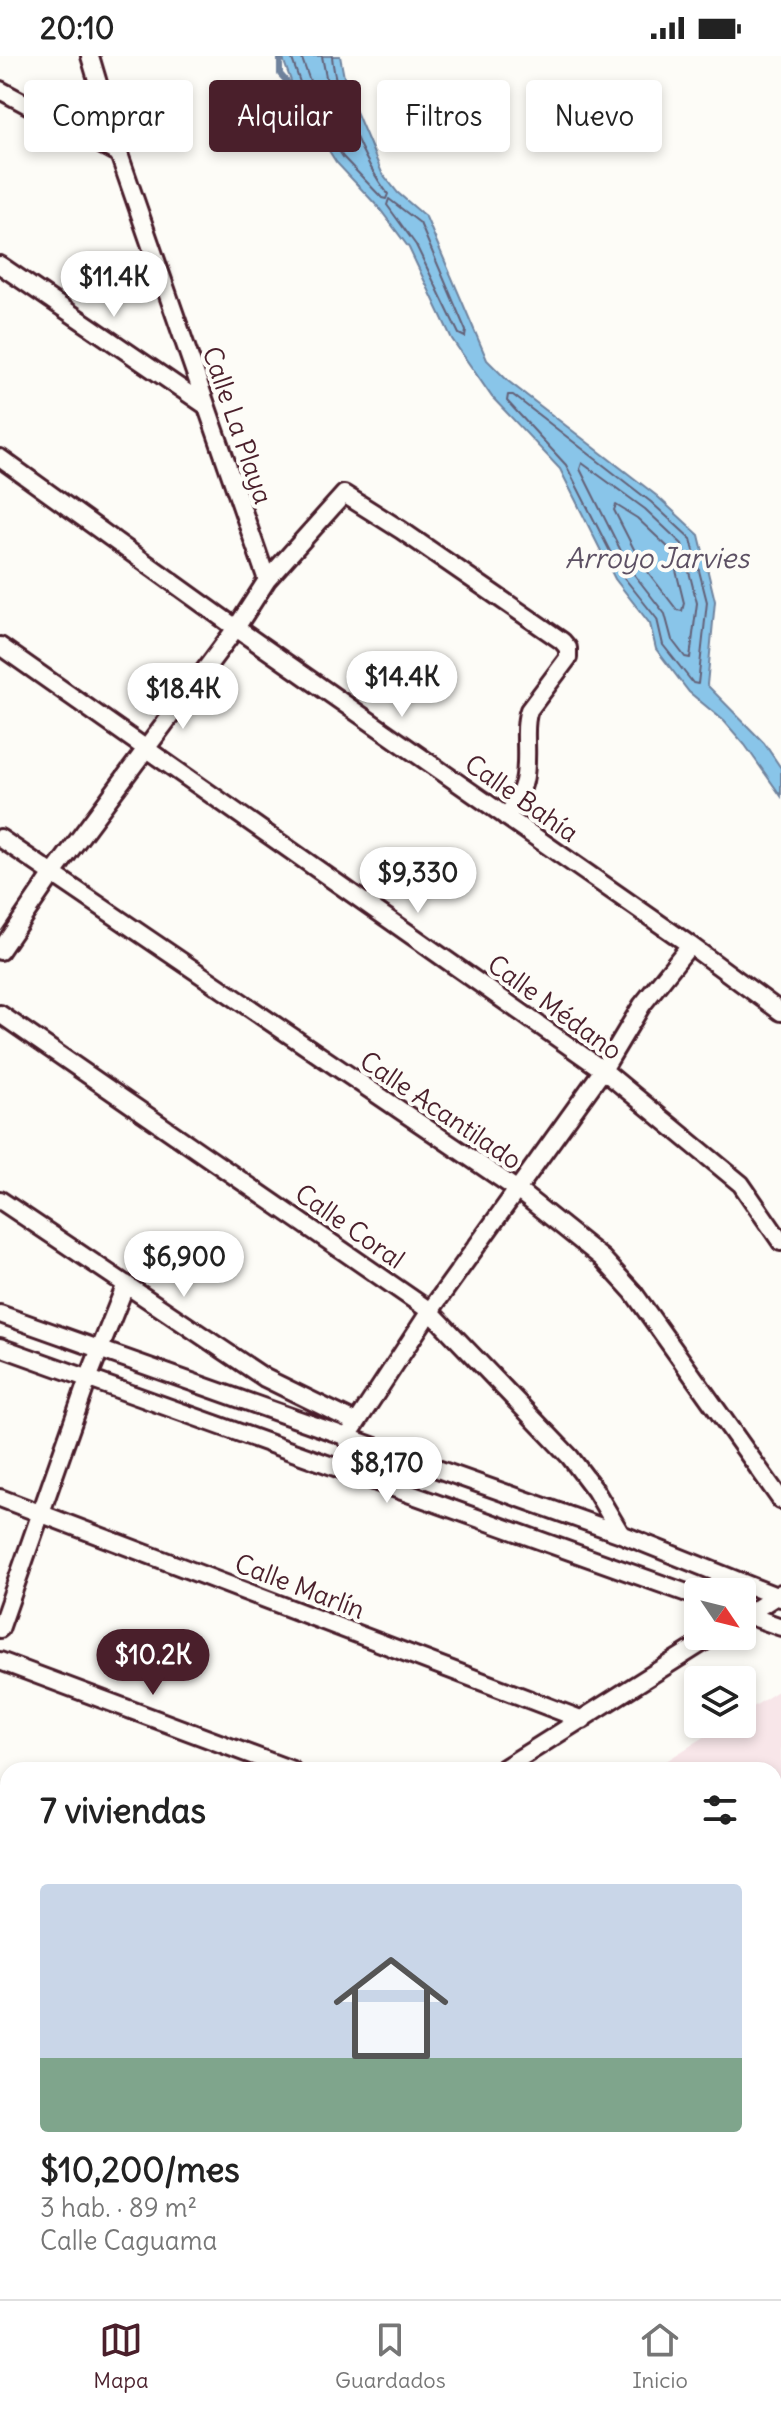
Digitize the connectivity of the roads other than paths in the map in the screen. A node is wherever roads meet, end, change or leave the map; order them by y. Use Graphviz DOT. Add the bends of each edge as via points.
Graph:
graph roads {
  1 [pos="90,56"];
  2 [pos="0,90"];
  3 [pos="119,154"];
  4 [pos="0,265"];
  5 [pos="205,405"];
  6 [pos="0,458"];
  7 [pos="267,580"];
  8 [pos="236,628"];
  9 [pos="0,646"];
  10 [pos="146,747"];
  11 [pos="506,817"];
  12 [pos="0,838"];
  13 [pos="52,875"];
  14 [pos="690,945"];
  15 [pos="0,951"];
  16 [pos="781,1012"];
  17 [pos="0,1014"];
  18 [pos="603,1070"];
  19 [pos="516,1189"];
  20 [pos="0,1200"];
  21 [pos="781,1242"];
  22 [pos="126,1284"];
  23 [pos="430,1311"];
  24 [pos="0,1314"];
  25 [pos="0,1347"];
  26 [pos="99,1350"];
  27 [pos="88,1379"];
  28 [pos="355,1422"];
  29 [pos="346,1439"];
  30 [pos="0,1498"];
  31 [pos="781,1500"];
  32 [pos="41,1513"];
  33 [pos="621,1534"];
  34 [pos="684,1592"];
  35 [pos="779,1596"];
  36 [pos="756,1608"];
  37 [pos="756,1619"];
  38 [pos="781,1627"];
  39 [pos="0,1629"];
  40 [pos="691,1650"];
  41 [pos="0,1661"];
  42 [pos="583,1720"];
  43 [pos="271,1762"];
  44 [pos="514,1762"];
  1 -- 3 [label="street, Calle La Playa"];
  2 -- 3 [label="street"];
  3 -- 5 [label="street, Calle La Playa"];
  4 -- 5 [label="street"];
  5 -- 7 [label="street, Calle La Playa"];
  6 -- 8 [label="street, Calle Bahía"];
  7 -- 8 [label="street"];
  7 -- 11 [label="street" via="344,494 562,641 568,658 529,710 524,786"];
  8 -- 10 [label="street"];
  8 -- 11 [label="street, Calle Bahía"];
  9 -- 10 [label="street, Calle Médano"];
  10 -- 13 [label="street"];
  10 -- 18 [label="street, Calle Médano"];
  11 -- 14 [label="street, Calle Bahía"];
  12 -- 13 [label="street, Calle Acantilado"];
  13 -- 15 [label="street"];
  13 -- 19 [label="street, Calle Acantilado"];
  14 -- 16 [label="street, Calle Bahía"];
  14 -- 18 [label="street" via="642,1005"];
  17 -- 23 [label="street, Calle Coral"];
  18 -- 19 [label="street"];
  18 -- 21 [label="street, Calle Médano" via="741,1184"];
  19 -- 23 [label="street"];
  19 -- 31 [label="street, Calle Acantilado" via="619,1275"];
  20 -- 22 [label="street"];
  22 -- 26 [label="street"];
  22 -- 28 [label="street" via="265,1378"];
  23 -- 28 [label="street"];
  23 -- 33 [label="street, Calle Coral" via="570,1457"];
  24 -- 26 [label="street"];
  25 -- 27 [label="street"];
  26 -- 27 [label="street"];
  26 -- 29 [label="street"];
  27 -- 32 [label="street"];
  27 -- 34 [label="street"];
  28 -- 29 [label="street"];
  29 -- 33 [label="street"];
  30 -- 32 [label="street, Calle Marlín"];
  32 -- 39 [label="street"];
  32 -- 42 [label="street, Calle Marlín"];
  33 -- 35 [label="street"];
  35 -- 36 [label="street"];
  37 -- 38 [label="street"];
  40 -- 42 [label="street"];
  41 -- 43 [label="street"];
  42 -- 44 [label="street"];
}
